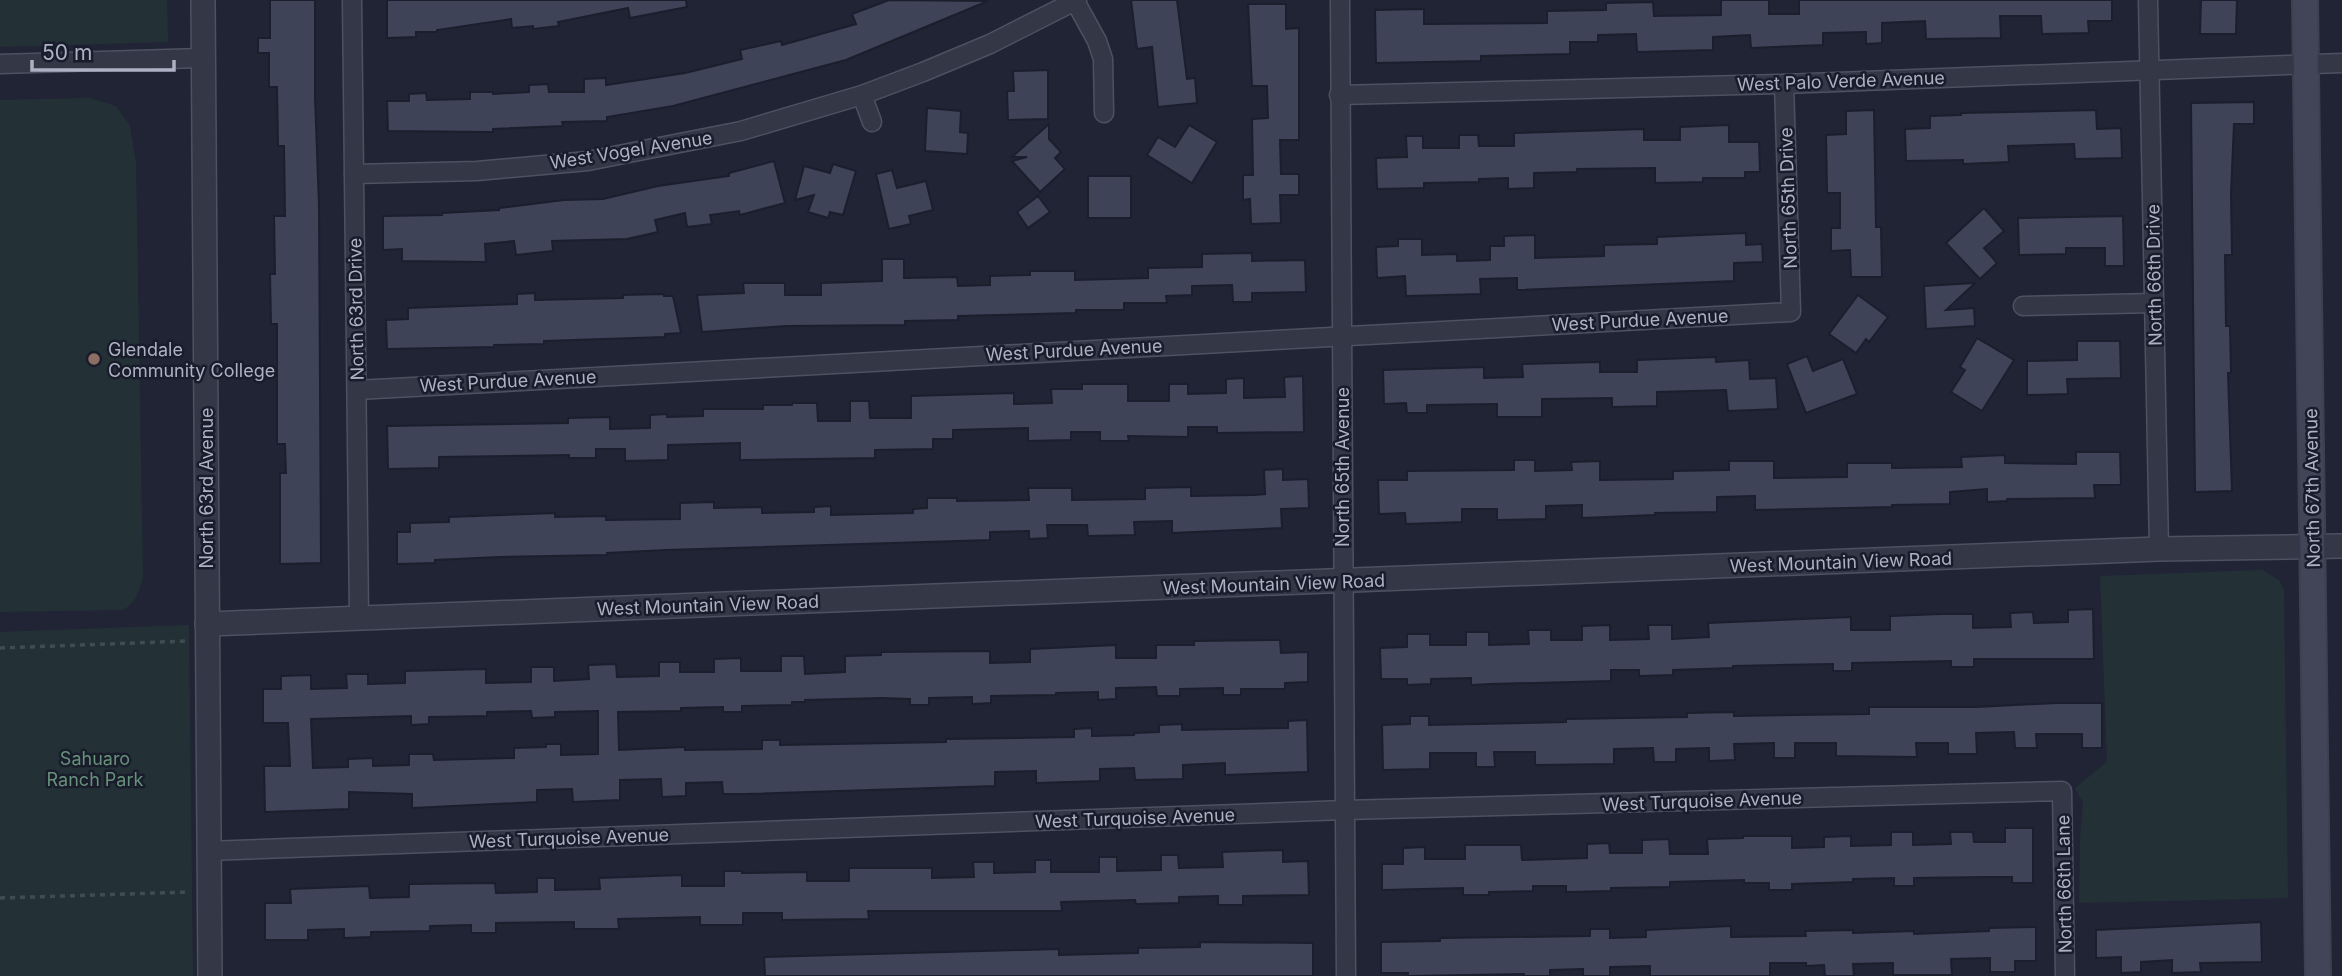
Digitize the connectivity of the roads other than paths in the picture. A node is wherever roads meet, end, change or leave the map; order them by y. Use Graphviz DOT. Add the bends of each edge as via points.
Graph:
graph roads {
  1 [pos="203,0"];
  2 [pos="352,0"];
  3 [pos="1076,0"];
  4 [pos="1340,0"];
  5 [pos="2148,0"];
  6 [pos="2305,0"];
  7 [pos="202,58"];
  8 [pos="2342,63"];
  9 [pos="0,64"];
  10 [pos="2306,64"];
  11 [pos="2150,69"];
  12 [pos="1784,84"];
  13 [pos="862,95"];
  14 [pos="1339,95"];
  15 [pos="1104,113"];
  16 [pos="872,122"];
  17 [pos="354,174"];
  18 [pos="2154,303"];
  19 [pos="2023,306"];
  20 [pos="1791,312"];
  21 [pos="1341,335"];
  22 [pos="357,390"];
  23 [pos="2342,546"];
  24 [pos="2312,547"];
  25 [pos="2158,549"];
  26 [pos="1343,582"];
  27 [pos="359,618"];
  28 [pos="207,632"];
  29 [pos="2062,791"];
  30 [pos="1345,810"];
  31 [pos="208,851"];
  32 [pos="210,976"];
  33 [pos="1346,976"];
  34 [pos="2065,976"];
  35 [pos="2318,976"];
  1 -- 7 [label="street, North 63rd Avenue"];
  2 -- 17 [label="street, North 63rd Drive"];
  3 -- 13 [label="street, West Vogel Avenue" via="990,44"];
  3 -- 15 [label="street" via="1103,59"];
  4 -- 14 [label="street, North 65th Avenue"];
  5 -- 11 [label="street, North 66th Drive"];
  6 -- 10 [label="main road, North 67th Avenue"];
  7 -- 9 [label="street"];
  7 -- 28 [label="street, North 63rd Avenue"];
  8 -- 10 [label="street, West Palo Verde Avenue"];
  10 -- 11 [label="street, West Palo Verde Avenue"];
  10 -- 24 [label="main road, North 67th Avenue"];
  11 -- 12 [label="street, West Palo Verde Avenue"];
  11 -- 18 [label="street, North 66th Drive"];
  12 -- 14 [label="street, West Palo Verde Avenue"];
  12 -- 20 [label="street, North 65th Drive"];
  13 -- 16 [label="street"];
  13 -- 17 [label="street, West Vogel Avenue" via="741,131 588,161 477,171"];
  14 -- 21 [label="street, North 65th Avenue"];
  17 -- 22 [label="street, North 63rd Drive"];
  18 -- 19 [label="street"];
  18 -- 25 [label="street, North 66th Drive"];
  20 -- 21 [label="street, West Purdue Avenue"];
  21 -- 22 [label="street, West Purdue Avenue"];
  21 -- 26 [label="street, North 65th Avenue"];
  22 -- 27 [label="street, North 63rd Drive"];
  23 -- 24 [label="street, West Mountain View Road"];
  24 -- 25 [label="street, West Mountain View Road"];
  24 -- 35 [label="main road, North 67th Avenue"];
  25 -- 26 [label="street, West Mountain View Road"];
  26 -- 27 [label="street, West Mountain View Road"];
  26 -- 30 [label="street, North 65th Avenue"];
  27 -- 28 [label="street, West Mountain View Road"];
  28 -- 31 [label="street, North 63rd Avenue"];
  29 -- 30 [label="street, West Turquoise Avenue"];
  29 -- 34 [label="street, North 66th Lane"];
  30 -- 31 [label="street, West Turquoise Avenue"];
  30 -- 33 [label="street, North 65th Avenue"];
  31 -- 32 [label="street, North 63rd Avenue"];
}
